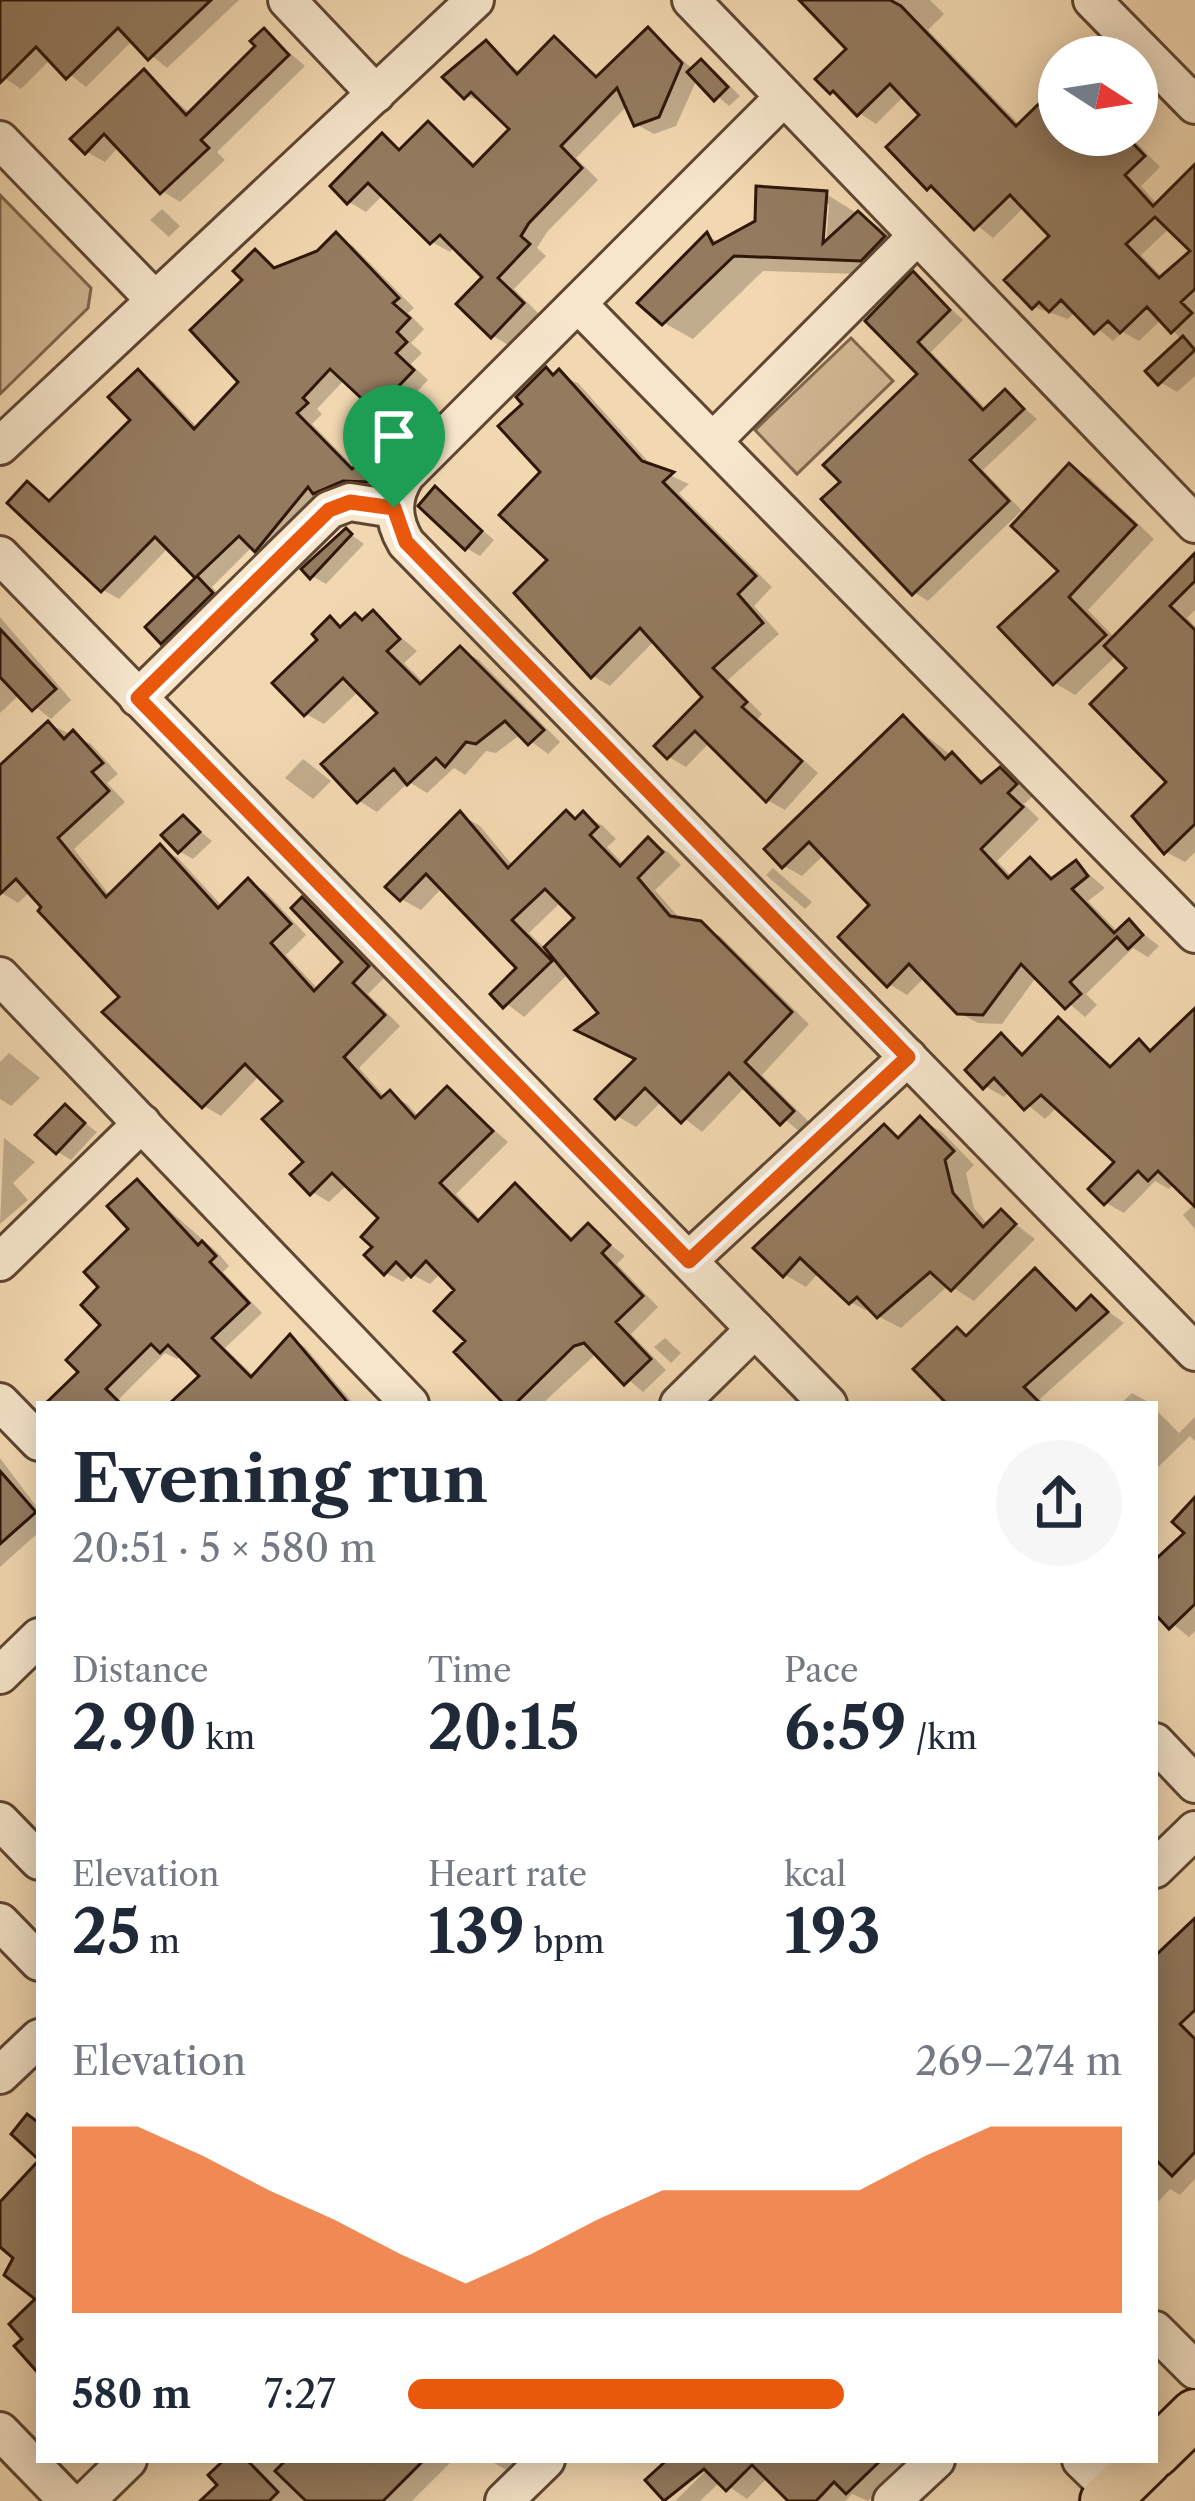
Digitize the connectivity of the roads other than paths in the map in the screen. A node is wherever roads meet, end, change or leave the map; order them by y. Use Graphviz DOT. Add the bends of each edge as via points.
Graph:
graph roads {
  1 [pos="287,0"];
  2 [pos="475,0"];
  3 [pos="691,0"];
  4 [pos="1092,0"];
  5 [pos="376,94"];
  6 [pos="784,97"];
  7 [pos="1195,105"];
  8 [pos="0,140"];
  9 [pos="917,236"];
  10 [pos="153,298"];
  11 [pos="578,304"];
  12 [pos="713,441"];
  13 [pos="0,446"];
  14 [pos="394,508"];
  15 [pos="1195,524"];
  16 [pos="0,555"];
  17 [pos="138,698"];
  18 [pos="1195,934"];
  19 [pos="0,976"];
  20 [pos="908,1057"];
  21 [pos="142,1123"];
  22 [pos="689,1261"];
  23 [pos="0,1262"];
  24 [pos="755,1328"];
  25 [pos="1195,1352"];
  26 [pos="407,1401"];
  27 [pos="682,1401"];
  28 [pos="825,1401"];
  29 [pos="0,1402"];
  30 [pos="36,1439"];
  31 [pos="36,1640"];
  32 [pos="0,1675"];
  33 [pos="1158,1745"];
  34 [pos="1195,1784"];
  35 [pos="0,1821"];
  36 [pos="1195,1830"];
  37 [pos="36,1859"];
  38 [pos="1158,1866"];
  39 [pos="0,1922"];
  40 [pos="36,1959"];
  41 [pos="36,2041"];
  42 [pos="0,2075"];
  43 [pos="1158,2333"];
  44 [pos="1195,2370"];
  45 [pos="1195,2414"];
  46 [pos="0,2431"];
  47 [pos="1158,2450"];
  48 [pos="125,2463"];
  49 [pos="543,2463"];
  50 [pos="933,2463"];
  51 [pos="68,2501"];
  52 [pos="86,2501"];
  53 [pos="504,2501"];
  54 [pos="892,2501"];
  1 -- 5 [label="street"];
  2 -- 5 [label="street"];
  3 -- 6 [label="street"];
  4 -- 7 [label="street"];
  5 -- 10 [label="street"];
  6 -- 9 [label="street"];
  6 -- 11 [label="street"];
  8 -- 10 [label="street"];
  9 -- 12 [label="street"];
  9 -- 15 [label="street"];
  10 -- 13 [label="street"];
  11 -- 12 [label="street"];
  11 -- 14 [label="street" via="406,475"];
  12 -- 18 [label="street"];
  14 -- 17 [label="street" via="350,502 329,510"];
  14 -- 20 [label="street" via="406,542"];
  16 -- 17 [label="street"];
  17 -- 22 [label="street"];
  19 -- 21 [label="street"];
  20 -- 22 [label="street"];
  20 -- 25 [label="street"];
  21 -- 23 [label="street"];
  21 -- 26 [label="street"];
  22 -- 24 [label="street"];
  24 -- 27 [label="street"];
  24 -- 28 [label="street"];
  29 -- 30 [label="street"];
  31 -- 32 [label="street"];
  33 -- 34 [label="street"];
  35 -- 37 [label="street"];
  36 -- 38 [label="street"];
  39 -- 40 [label="street"];
  41 -- 42 [label="street"];
  43 -- 44 [label="street"];
  45 -- 47 [label="main road"];
  46 -- 51 [label="street"];
  48 -- 52 [label="street"];
  49 -- 53 [label="street"];
  50 -- 54 [label="street"];
}
